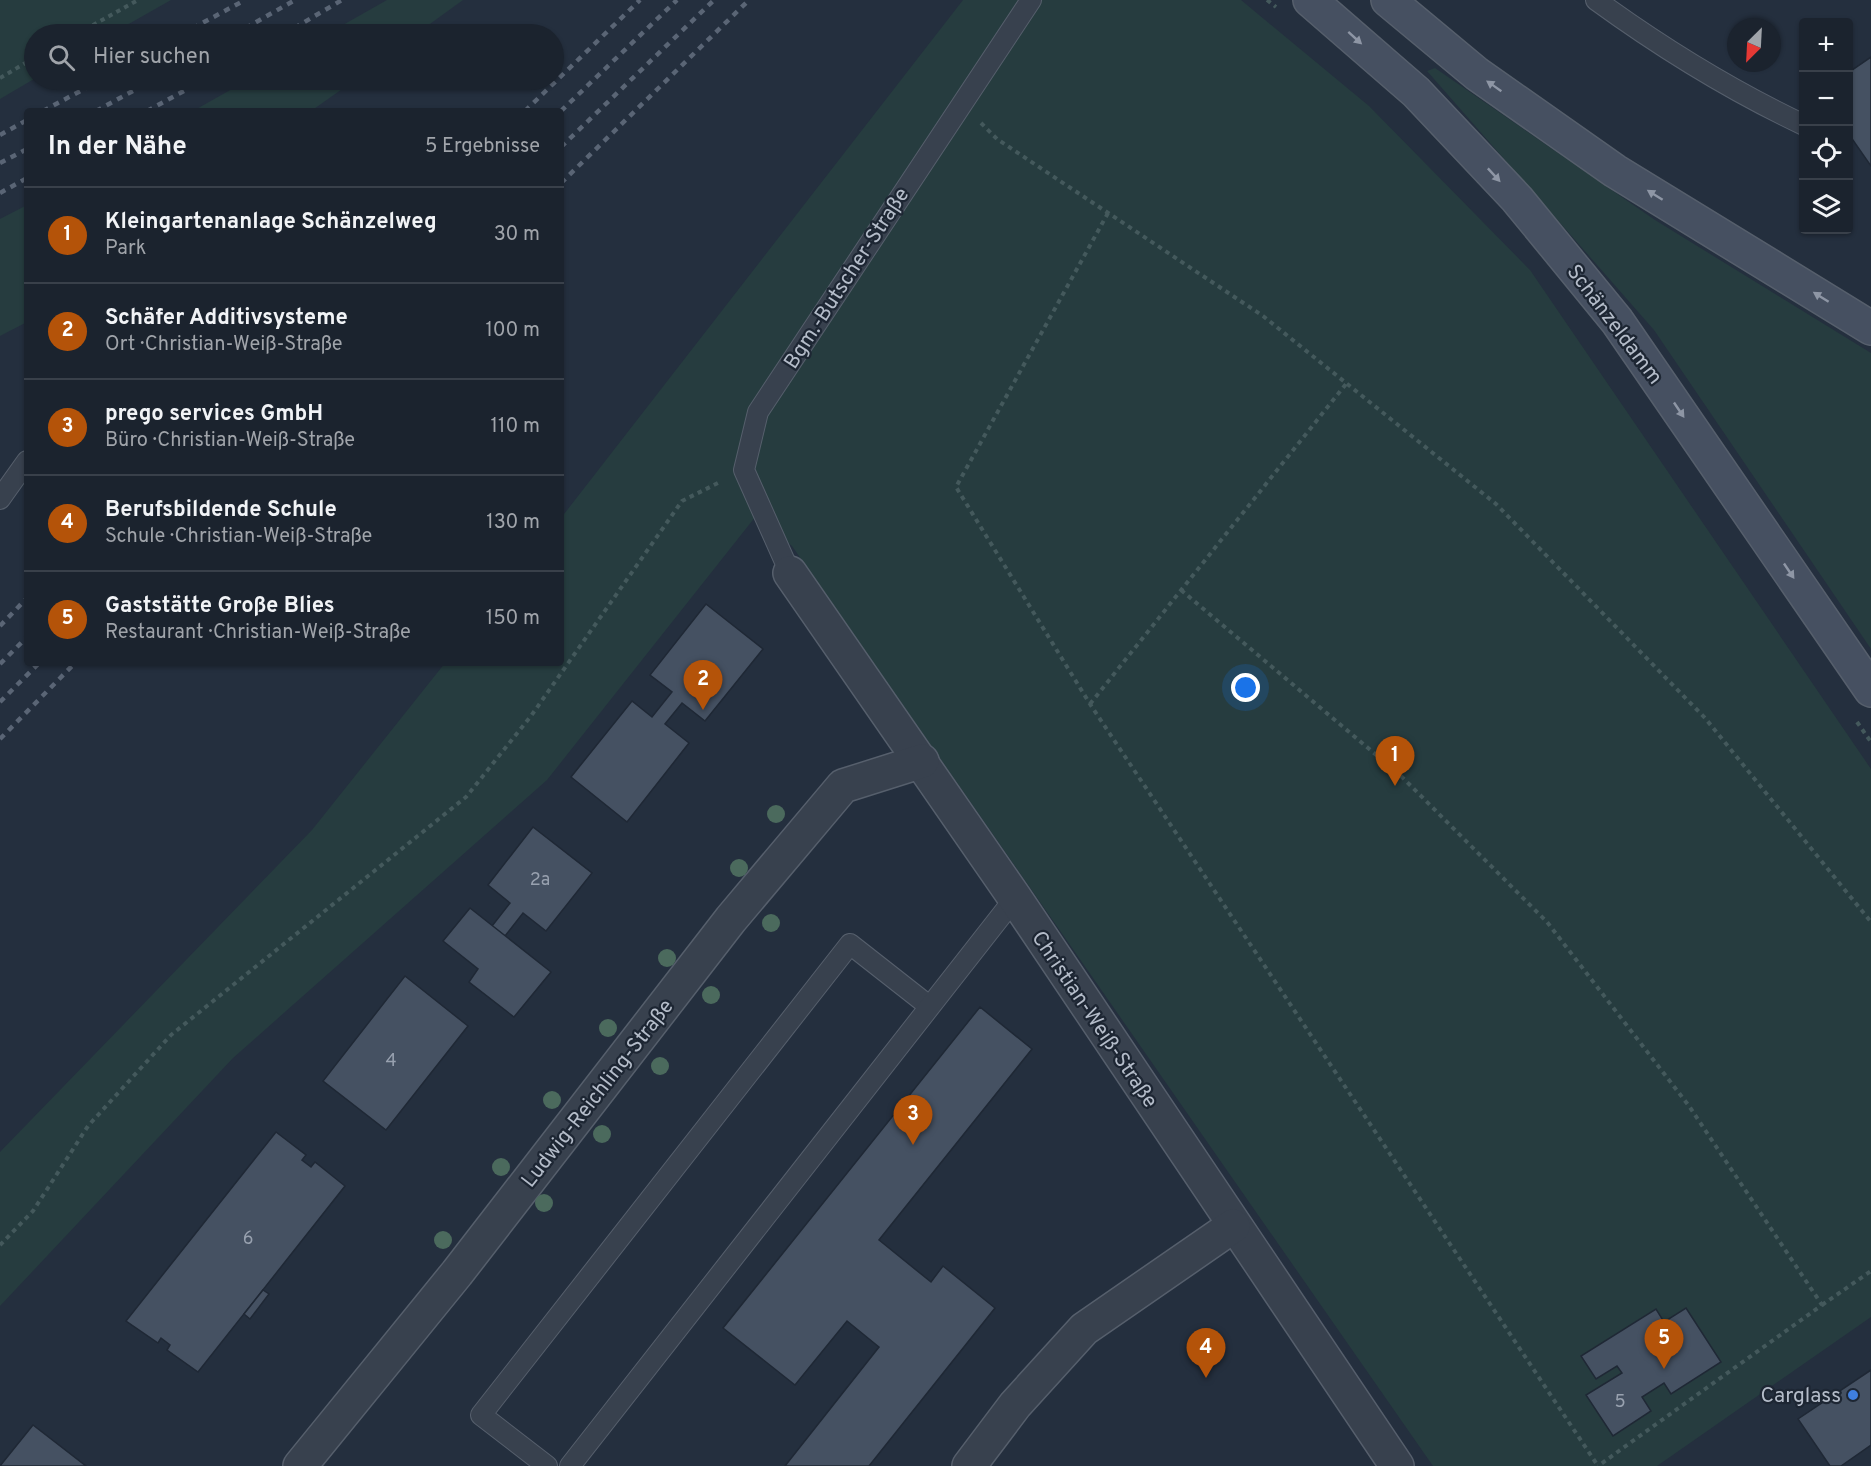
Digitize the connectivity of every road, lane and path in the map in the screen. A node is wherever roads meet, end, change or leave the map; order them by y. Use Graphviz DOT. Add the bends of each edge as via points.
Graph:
graph roads {
  1 [pos="138,0"];
  2 [pos="1031,0"];
  3 [pos="1267,0"];
  4 [pos="1388,0"];
  5 [pos="1596,0"];
  6 [pos="1298,8"];
  7 [pos="95,24"];
  8 [pos="24,64"];
  9 [pos="0,78"];
  10 [pos="1799,122"];
  11 [pos="997,140"];
  12 [pos="1108,213"];
  13 [pos="1871,328"];
  14 [pos="1346,384"];
  15 [pos="24,465"];
  16 [pos="744,470"];
  17 [pos="0,499"];
  18 [pos="790,573"];
  19 [pos="1181,590"];
  20 [pos="1861,701"];
  21 [pos="1090,704"];
  22 [pos="1871,742"];
  23 [pos="922,761"];
  24 [pos="1015,898"];
  25 [pos="1871,922"];
  26 [pos="929,1006"];
  27 [pos="1233,1226"];
  28 [pos="0,1245"];
  29 [pos="1871,1271"];
  30 [pos="1822,1305"];
  31 [pos="300,1466"];
  32 [pos="547,1466"];
  33 [pos="570,1466"];
  34 [pos="969,1466"];
  35 [pos="1397,1466"];
  36 [pos="1598,1466"];
  1 -- 7 [label="path"];
  2 -- 16 [label="lane, Bgm.-Butscher-Straße" via="758,412"];
  3 -- 6 [label="path"];
  13 -- 4 [label="main road, one-way" via="1615,171 1477,74"];
  5 -- 10 [label="lane" via="1656,44"];
  6 -- 20 [label="main road, Schänzeldamm, one-way" via="1416,92 1517,199 1617,321"];
  8 -- 9 [label="path"];
  11 -- 12 [label="path"];
  12 -- 14 [label="path" via="1263,316"];
  12 -- 21 [label="path" via="956,487"];
  14 -- 19 [label="path"];
  14 -- 25 [label="path" via="1496,504 1705,718"];
  15 -- 17 [label="lane"];
  16 -- 18 [label="lane"];
  16 -- 28 [label="path" via="682,501 531,716 466,797 171,1035 88,1126 33,1211"];
  18 -- 23 [label="street, Christian-Weiß-Straße"];
  19 -- 21 [label="path"];
  19 -- 30 [label="path" via="1400,775 1547,922 1689,1106"];
  20 -- 22 [label="path"];
  21 -- 36 [label="path"];
  23 -- 24 [label="street, Christian-Weiß-Straße"];
  23 -- 31 [label="street, Ludwig-Reichling-Straße" via="843,786 731,919 457,1274"];
  24 -- 26 [label="lane"];
  24 -- 27 [label="street, Christian-Weiß-Straße"];
  26 -- 32 [label="lane" via="850,945 481,1415"];
  26 -- 33 [label="lane"];
  27 -- 34 [label="street" via="1084,1329 1015,1405"];
  27 -- 35 [label="street, Christian-Weiß-Straße"];
  29 -- 30 [label="path"];
  30 -- 36 [label="path"];
}
